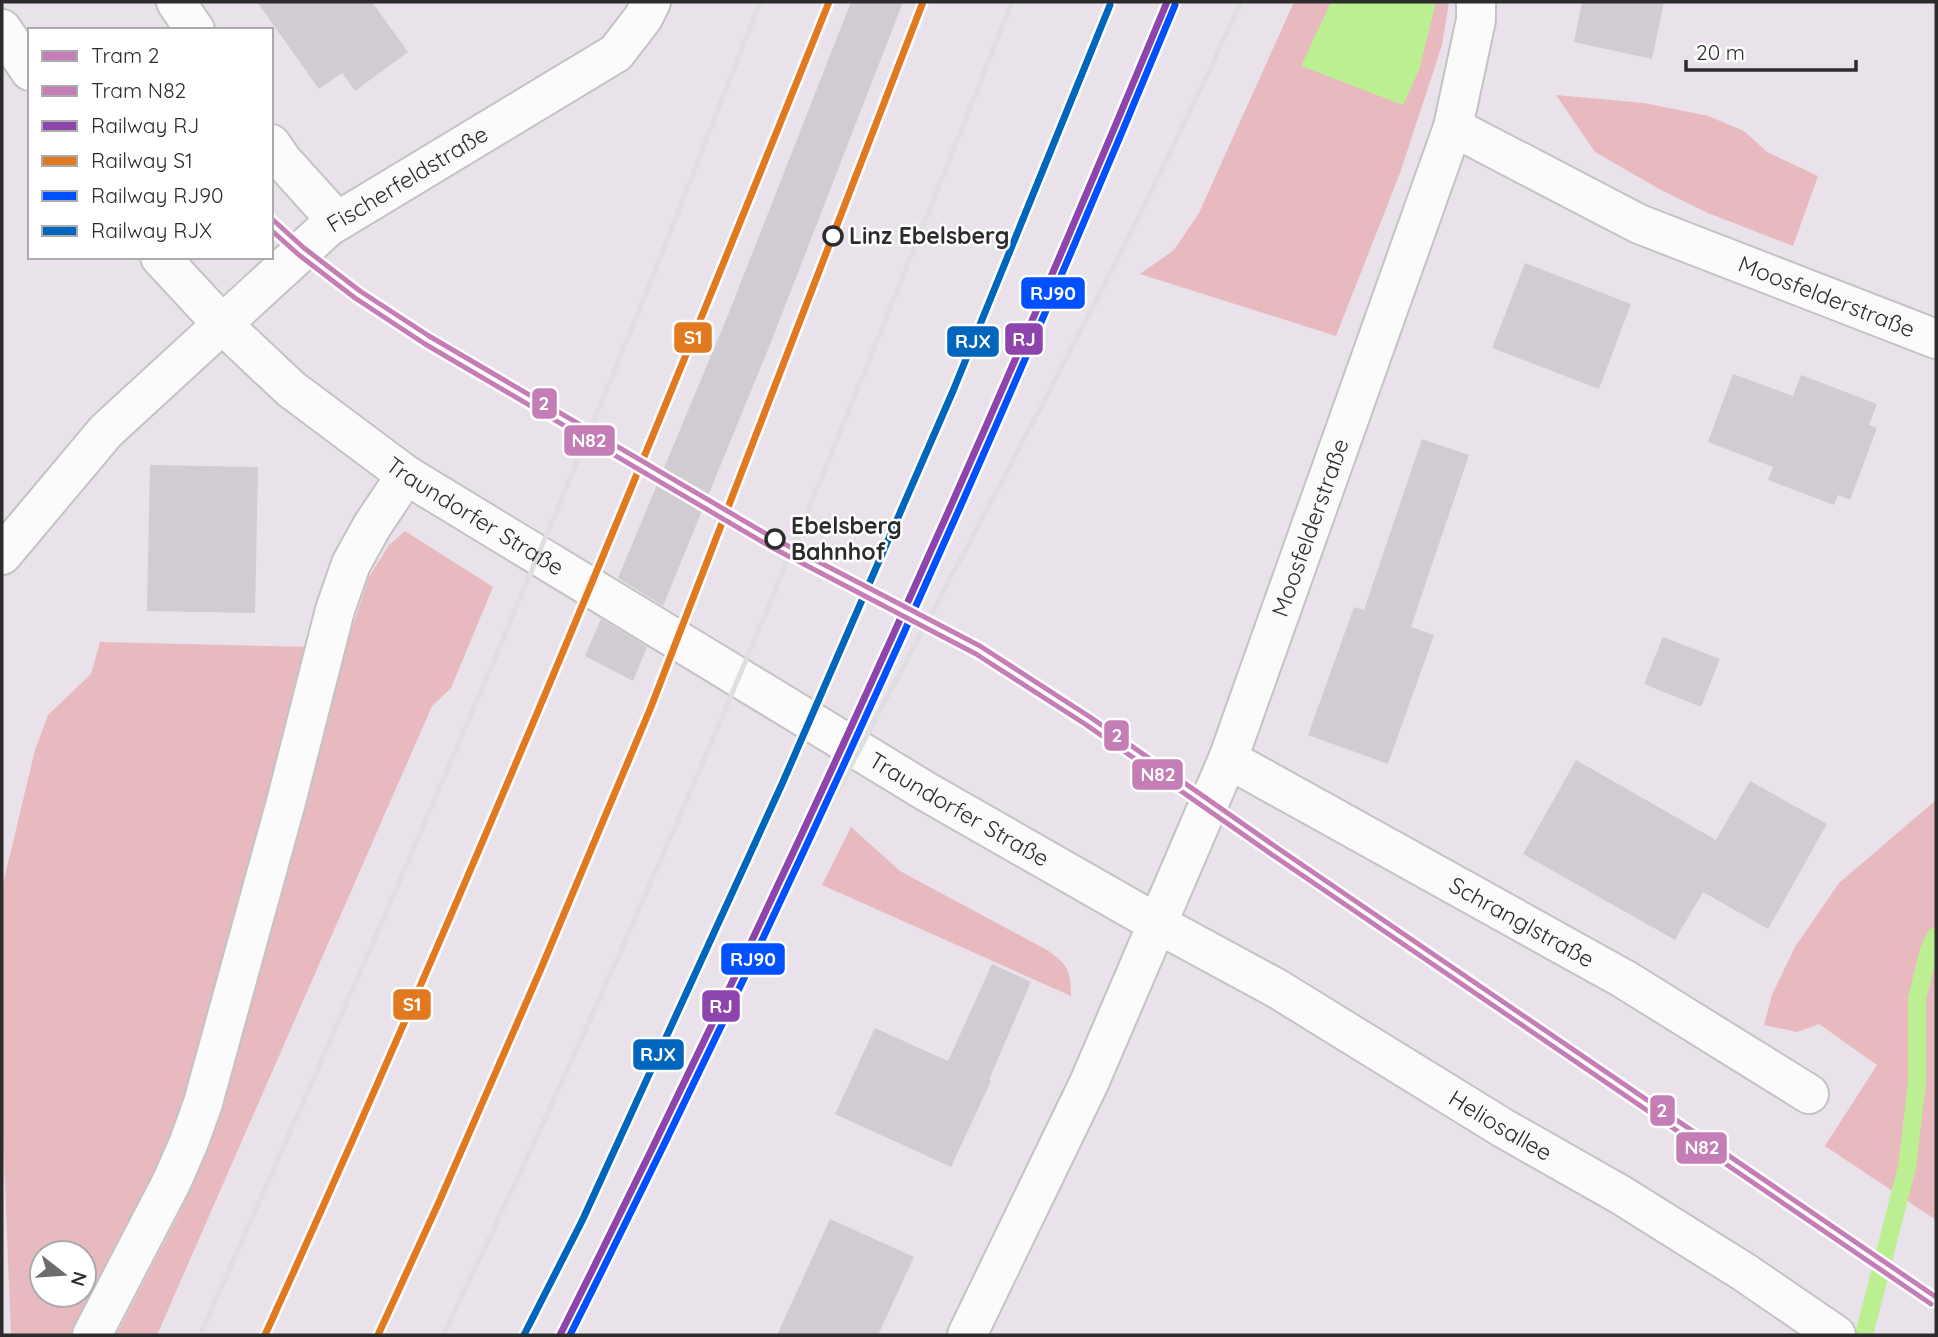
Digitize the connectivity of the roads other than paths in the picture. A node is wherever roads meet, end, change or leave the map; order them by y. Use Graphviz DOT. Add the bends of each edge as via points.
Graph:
graph roads {
  1 [pos="176,2"];
  2 [pos="651,2"];
  3 [pos="1476,2"];
  4 [pos="194,28"];
  5 [pos="2,29"];
  6 [pos="28,68"];
  7 [pos="1453,127"];
  8 [pos="273,147"];
  9 [pos="337,221"];
  10 [pos="162,259"];
  11 [pos="223,325"];
  12 [pos="1936,339"];
  13 [pos="406,475"];
  14 [pos="2,555"];
  15 [pos="1228,759"];
  16 [pos="1158,924"];
  17 [pos="1809,1094"];
  18 [pos="1832,1332"];
  19 [pos="92,1335"];
  20 [pos="967,1335"];
  1 -- 4 [label="street"];
  2 -- 9 [label="street, Fischerfeldstraße" via="616,53"];
  3 -- 7 [label="street, Moosfelderstraße"];
  5 -- 6 [label="street"];
  7 -- 12 [label="street, Moosfelderstraße" via="1639,224"];
  7 -- 15 [label="street, Moosfelderstraße"];
  8 -- 9 [label="street"];
  9 -- 11 [label="street, Fischerfeldstraße"];
  10 -- 11 [label="street, Traundorfer Straße"];
  11 -- 13 [label="street, Traundorfer Straße" via="291,389"];
  11 -- 14 [label="street, Fischerfeldstraße" via="106,431"];
  13 -- 16 [label="street, Traundorfer Straße" via="915,785"];
  13 -- 19 [label="street" via="351,565 335,610 190,1142"];
  15 -- 16 [label="street, Moosfelderstraße"];
  15 -- 17 [label="street, Schranglstraße" via="1624,979"];
  16 -- 18 [label="street, Heliosallee" via="1276,988 1621,1195"];
  16 -- 20 [label="street" via="1089,1083"];
}
